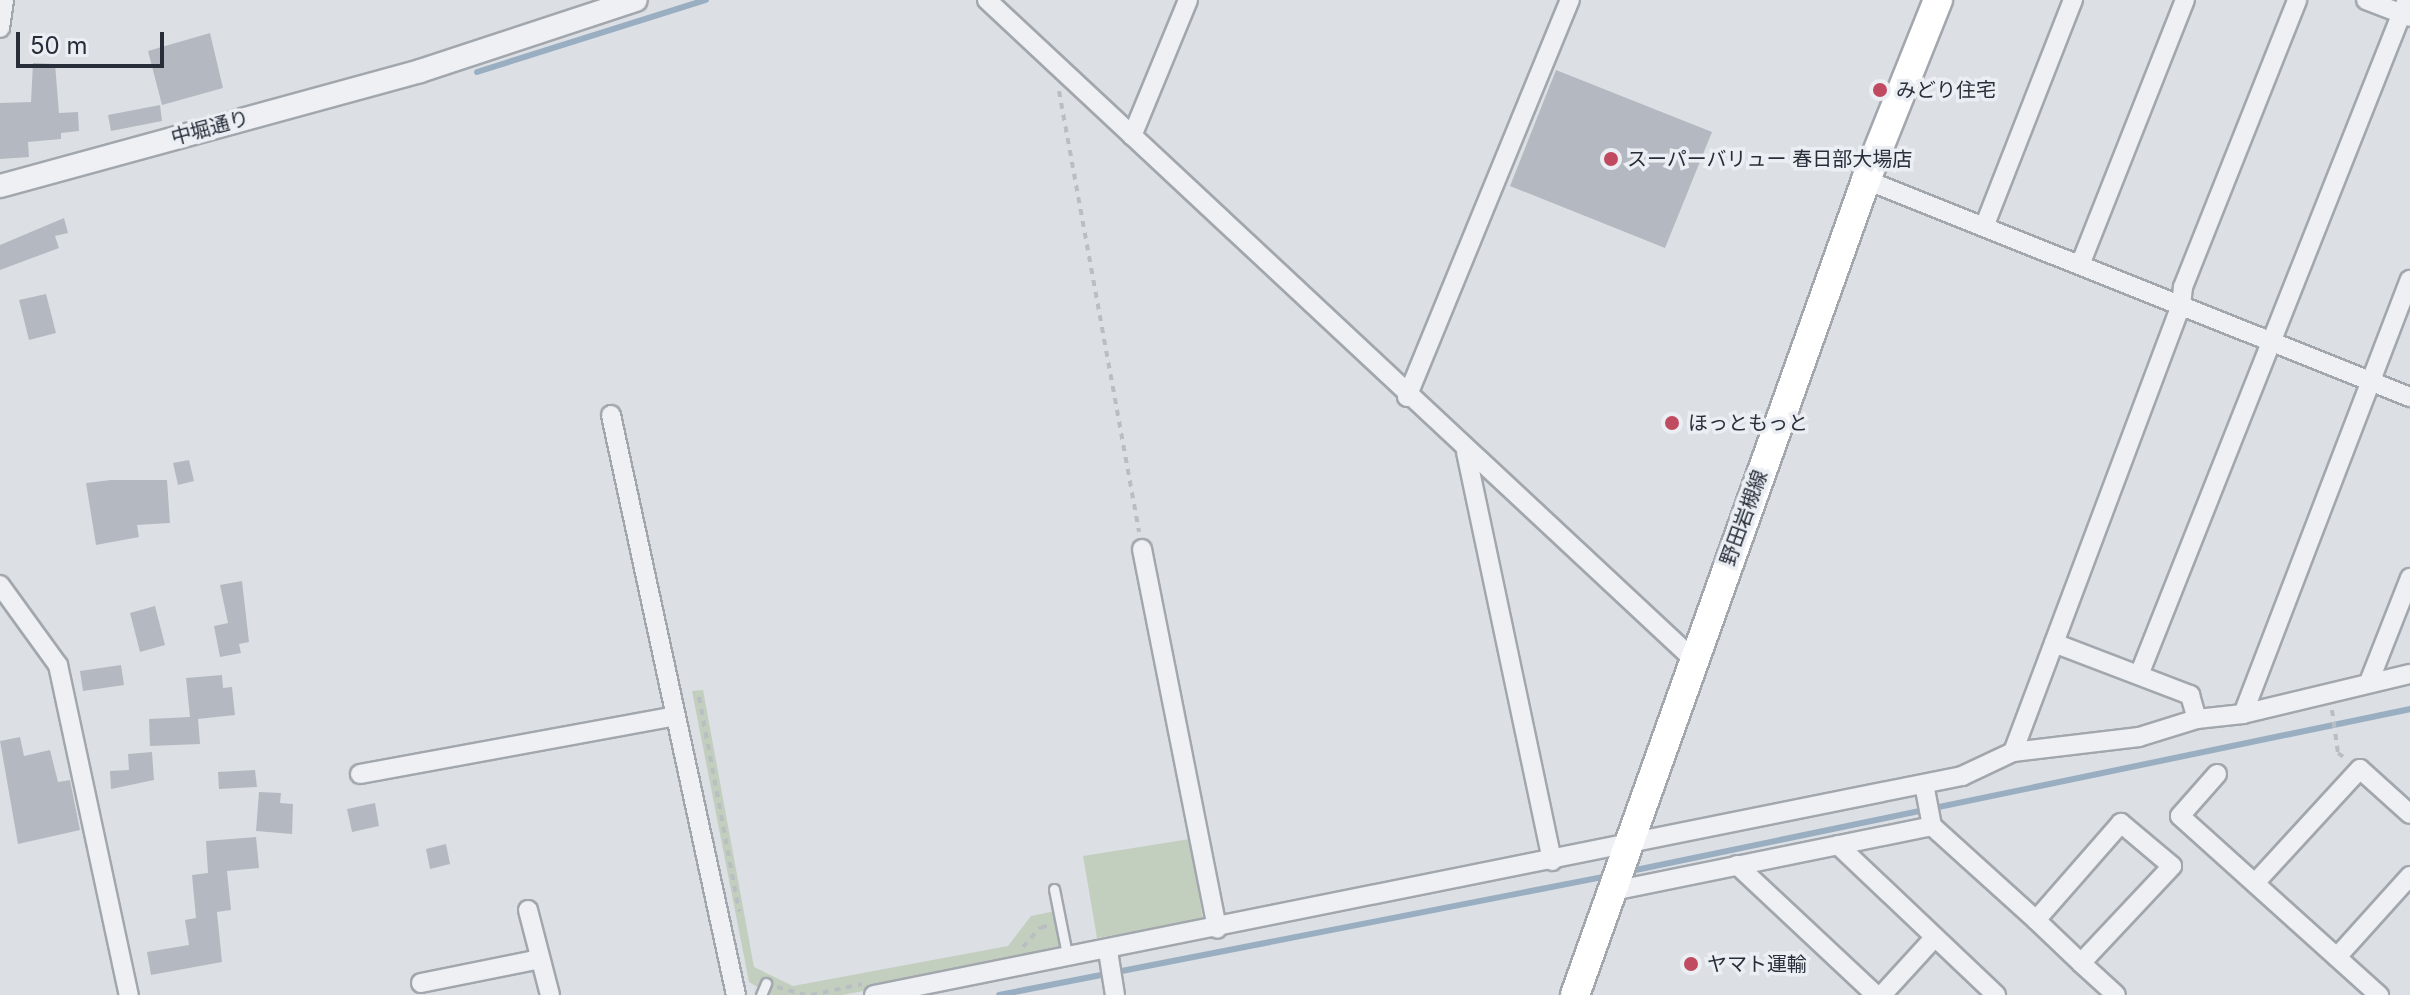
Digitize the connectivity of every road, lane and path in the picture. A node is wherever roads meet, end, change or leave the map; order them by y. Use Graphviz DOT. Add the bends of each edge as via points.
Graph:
graph roads {
  1 [pos="4,0"];
  2 [pos="636,0"];
  3 [pos="987,0"];
  4 [pos="1188,0"];
  5 [pos="1570,0"];
  6 [pos="1938,0"];
  7 [pos="2073,0"];
  8 [pos="2185,0"];
  9 [pos="2297,0"];
  10 [pos="2366,0"];
  11 [pos="2406,10"];
  12 [pos="0,28"];
  13 [pos="1054,62"];
  14 [pos="1132,136"];
  15 [pos="1866,180"];
  16 [pos="0,186"];
  17 [pos="1984,227"];
  18 [pos="2080,265"];
  19 [pos="2410,280"];
  20 [pos="2181,306"];
  21 [pos="2275,343"];
  22 [pos="2370,381"];
  23 [pos="1407,397"];
  24 [pos="2410,397"];
  25 [pos="611,415"];
  26 [pos="1466,452"];
  27 [pos="1142,549"];
  28 [pos="2410,578"];
  29 [pos="0,585"];
  30 [pos="2054,643"];
  31 [pos="1693,659"];
  32 [pos="2410,674"];
  33 [pos="2139,675"];
  34 [pos="2369,682"];
  35 [pos="699,697"];
  36 [pos="2332,710"];
  37 [pos="2243,714"];
  38 [pos="675,716"];
  39 [pos="2197,719"];
  40 [pos="2013,752"];
  41 [pos="2360,769"];
  42 [pos="360,774"];
  43 [pos="2217,774"];
  44 [pos="1924,784"];
  45 [pos="2410,814"];
  46 [pos="1932,826"];
  47 [pos="1838,845"];
  48 [pos="1628,846"];
  49 [pos="1552,861"];
  50 [pos="1737,865"];
  51 [pos="2410,876"];
  52 [pos="2255,883"];
  53 [pos="1054,889"];
  54 [pos="1613,891"];
  55 [pos="528,910"];
  56 [pos="2036,920"];
  57 [pos="741,923"];
  58 [pos="1217,929"];
  59 [pos="1934,938"];
  60 [pos="1108,951"];
  61 [pos="2337,957"];
  62 [pos="540,959"];
  63 [pos="1068,959"];
  64 [pos="2081,963"];
  65 [pos="421,983"];
  66 [pos="766,983"];
  67 [pos="129,995"];
  68 [pos="550,995"];
  69 [pos="736,995"];
  70 [pos="761,995"];
  71 [pos="805,995"];
  72 [pos="874,995"];
  73 [pos="1115,995"];
  74 [pos="1575,995"];
  75 [pos="1879,995"];
  76 [pos="1996,995"];
  77 [pos="2116,995"];
  78 [pos="2379,995"];
  1 -- 12 [label="street"];
  2 -- 16 [label="street, 中堀通り" via="420,71"];
  3 -- 13 [label="street"];
  4 -- 14 [label="street"];
  5 -- 23 [label="street"];
  6 -- 15 [label="main road, 野田岩槻線"];
  7 -- 17 [label="street"];
  8 -- 18 [label="street"];
  9 -- 20 [label="street" via="2183,287"];
  10 -- 11 [label="street"];
  11 -- 21 [label="street"];
  13 -- 14 [label="street"];
  13 -- 27 [label="path"];
  14 -- 23 [label="street"];
  15 -- 17 [label="street"];
  15 -- 31 [label="main road, 野田岩槻線"];
  17 -- 18 [label="street"];
  18 -- 20 [label="street"];
  19 -- 22 [label="street"];
  20 -- 21 [label="street"];
  20 -- 30 [label="street"];
  21 -- 22 [label="street"];
  21 -- 33 [label="street"];
  22 -- 24 [label="street"];
  22 -- 37 [label="street"];
  23 -- 26 [label="street"];
  25 -- 38 [label="street"];
  26 -- 31 [label="street"];
  26 -- 49 [label="street"];
  27 -- 58 [label="street"];
  28 -- 34 [label="street"];
  29 -- 67 [label="street" via="58,665"];
  30 -- 33 [label="street"];
  30 -- 40 [label="street"];
  31 -- 48 [label="main road, 野田岩槻線"];
  32 -- 34 [label="street"];
  33 -- 39 [label="street" via="2190,695"];
  34 -- 37 [label="street"];
  35 -- 57 [label="path"];
  36 -- 41 [label="path" via="2338,753"];
  37 -- 39 [label="street"];
  38 -- 42 [label="street"];
  38 -- 69 [label="street"];
  39 -- 40 [label="street" via="2139,737"];
  40 -- 44 [label="street" via="1962,776"];
  41 -- 45 [label="street"];
  41 -- 52 [label="street"];
  43 -- 52 [label="street" via="2180,816"];
  44 -- 46 [label="street"];
  44 -- 48 [label="street"];
  46 -- 47 [label="street"];
  46 -- 56 [label="street"];
  47 -- 50 [label="street"];
  47 -- 59 [label="street"];
  48 -- 49 [label="street"];
  48 -- 54 [label="main road, 野田岩槻線"];
  49 -- 58 [label="street"];
  50 -- 54 [label="street"];
  50 -- 75 [label="street"];
  51 -- 61 [label="street"];
  52 -- 61 [label="street"];
  53 -- 63 [label="lane"];
  54 -- 74 [label="main road, 野田岩槻線"];
  55 -- 62 [label="street"];
  56 -- 64 [label="street"];
  56 -- 64 [label="street" via="2121,823 2172,866"];
  58 -- 60 [label="street"];
  59 -- 75 [label="street"];
  59 -- 76 [label="street"];
  60 -- 63 [label="street"];
  60 -- 73 [label="street"];
  61 -- 78 [label="street"];
  62 -- 65 [label="street"];
  62 -- 68 [label="street"];
  63 -- 72 [label="street"];
  64 -- 77 [label="street"];
  66 -- 70 [label="lane"];
  66 -- 71 [label="path"];
}
